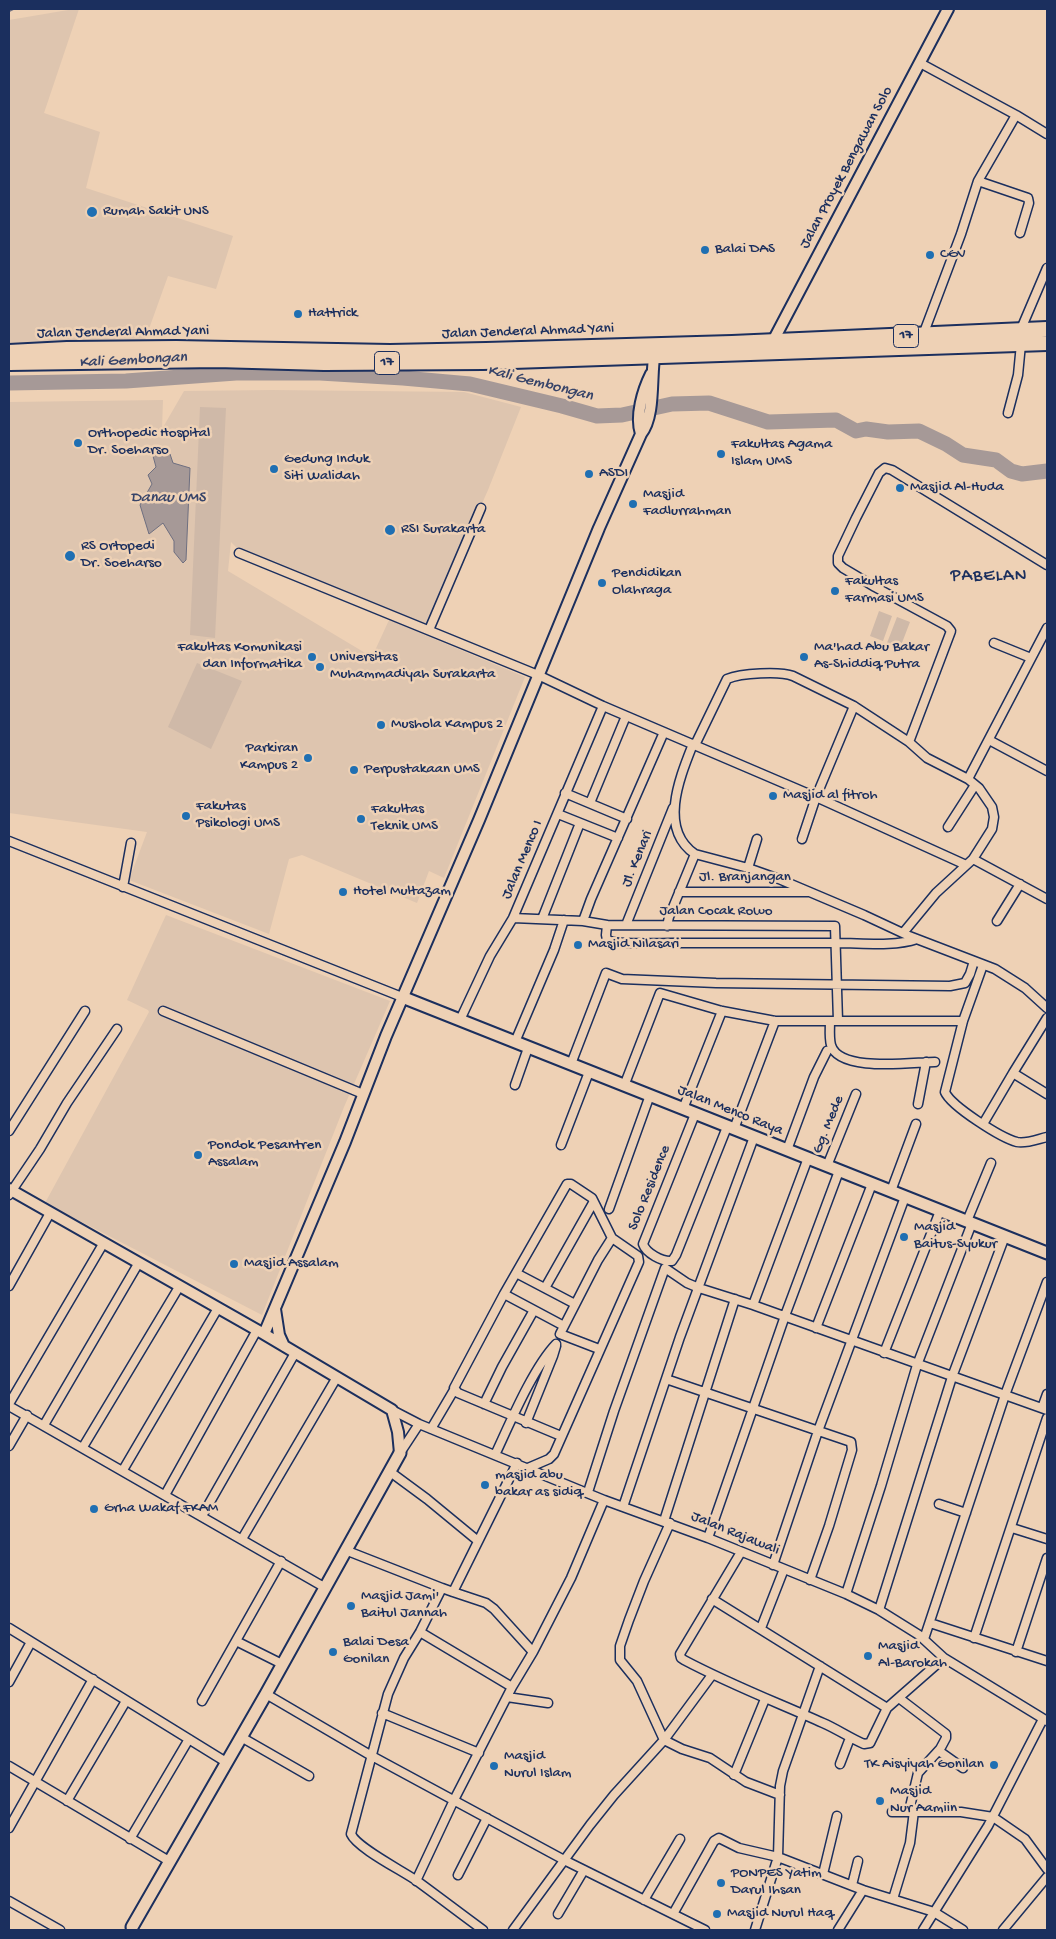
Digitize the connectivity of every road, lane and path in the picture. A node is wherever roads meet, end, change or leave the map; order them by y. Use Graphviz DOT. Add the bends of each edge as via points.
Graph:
graph roads {
  1 [pos="948,9"];
  2 [pos="920,63"];
  3 [pos="1016,115"];
  4 [pos="1047,134"];
  5 [pos="978,181"];
  6 [pos="1020,233"];
  7 [pos="1047,268"];
  8 [pos="1021,329"];
  9 [pos="1047,329"];
  10 [pos="930,339"];
  11 [pos="773,341"];
  12 [pos="1047,343"];
  13 [pos="1021,344"];
  14 [pos="655,351"];
  15 [pos="9,352"];
  16 [pos="67,356"];
  17 [pos="9,363"];
  18 [pos="1008,413"];
  19 [pos="481,508"];
  20 [pos="239,553"];
  21 [pos="1047,565"];
  22 [pos="1047,628"];
  23 [pos="429,630"];
  24 [pos="994,643"];
  25 [pos="1031,658"];
  26 [pos="538,675"];
  27 [pos="603,706"];
  28 [pos="854,706"];
  29 [pos="626,716"];
  30 [pos="664,732"];
  31 [pos="989,740"];
  32 [pos="909,742"];
  33 [pos="694,745"];
  34 [pos="1047,772"];
  35 [pos="968,779"];
  36 [pos="975,785"];
  37 [pos="565,793"];
  38 [pos="816,797"];
  39 [pos="590,803"];
  40 [pos="675,804"];
  41 [pos="558,814"];
  42 [pos="627,819"];
  43 [pos="580,823"];
  44 [pos="948,827"];
  45 [pos="618,838"];
  46 [pos="757,839"];
  47 [pos="802,839"];
  48 [pos="9,842"];
  49 [pos="131,842"];
  50 [pos="694,854"];
  51 [pos="973,858"];
  52 [pos="966,866"];
  53 [pos="748,868"];
  54 [pos="1020,884"];
  55 [pos="123,887"];
  56 [pos="679,892"];
  57 [pos="811,892"];
  58 [pos="1047,899"];
  59 [pos="513,918"];
  60 [pos="542,919"];
  61 [pos="564,920"];
  62 [pos="583,921"];
  63 [pos="997,921"];
  64 [pos="607,925"];
  65 [pos="626,925"];
  66 [pos="667,926"];
  67 [pos="744,926"];
  68 [pos="903,933"];
  69 [pos="917,939"];
  70 [pos="744,943"];
  71 [pos="835,943"];
  72 [pos="974,961"];
  73 [pos="983,965"];
  74 [pos="837,985"];
  75 [pos="402,998"];
  76 [pos="1047,1008"];
  77 [pos="85,1010"];
  78 [pos="163,1011"];
  79 [pos="722,1011"];
  80 [pos="1047,1018"];
  81 [pos="460,1020"];
  82 [pos="775,1021"];
  83 [pos="834,1021"];
  84 [pos="963,1021"];
  85 [pos="117,1029"];
  86 [pos="515,1042"];
  87 [pos="528,1048"];
  88 [pos="827,1051"];
  89 [pos="926,1062"];
  90 [pos="935,1062"];
  91 [pos="571,1064"];
  92 [pos="589,1072"];
  93 [pos="1013,1073"];
  94 [pos="514,1085"];
  95 [pos="624,1086"];
  96 [pos="363,1094"];
  97 [pos="856,1094"];
  98 [pos="1047,1094"];
  99 [pos="650,1096"];
  100 [pos="918,1104"];
  101 [pos="683,1109"];
  102 [pos="695,1114"];
  103 [pos="916,1124"];
  104 [pos="982,1124"];
  105 [pos="730,1128"];
  106 [pos="9,1131"];
  107 [pos="754,1137"];
  108 [pos="1047,1137"];
  109 [pos="561,1145"];
  110 [pos="787,1150"];
  111 [pos="808,1158"];
  112 [pos="991,1163"];
  113 [pos="827,1166"];
  114 [pos="839,1171"];
  115 [pos="872,1184"];
  116 [pos="891,1191"];
  117 [pos="10,1192"];
  118 [pos="905,1196"];
  119 [pos="593,1203"];
  120 [pos="609,1209"];
  121 [pos="940,1211"];
  122 [pos="50,1213"];
  123 [pos="970,1222"];
  124 [pos="1004,1236"];
  125 [pos="612,1238"];
  126 [pos="103,1244"];
  127 [pos="1047,1253"];
  128 [pos="138,1264"];
  129 [pos="516,1273"];
  130 [pos="1047,1282"];
  131 [pos="9,1286"];
  132 [pos="179,1287"];
  133 [pos="544,1288"];
  134 [pos="698,1288"];
  135 [pos="504,1294"];
  136 [pos="735,1299"];
  137 [pos="574,1304"];
  138 [pos="753,1305"];
  139 [pos="218,1308"];
  140 [pos="275,1308"];
  141 [pos="534,1310"];
  142 [pos="785,1317"];
  143 [pos="564,1326"];
  144 [pos="816,1328"];
  145 [pos="261,1332"];
  146 [pos="560,1334"];
  147 [pos="852,1341"];
  148 [pos="556,1344"];
  149 [pos="285,1347"];
  150 [pos="599,1349"];
  151 [pos="295,1353"];
  152 [pos="884,1353"];
  153 [pos="917,1364"];
  154 [pos="337,1377"];
  155 [pos="952,1377"];
  156 [pos="666,1380"];
  157 [pos="454,1390"];
  158 [pos="705,1393"];
  159 [pos="1047,1394"];
  160 [pos="1005,1395"];
  161 [pos="484,1404"];
  162 [pos="9,1405"];
  163 [pos="752,1409"];
  164 [pos="1044,1409"];
  165 [pos="392,1410"];
  166 [pos="27,1415"];
  167 [pos="513,1417"];
  168 [pos="1047,1418"];
  169 [pos="526,1423"];
  170 [pos="419,1424"];
  171 [pos="44,1425"];
  172 [pos="431,1429"];
  173 [pos="818,1431"];
  174 [pos="561,1436"];
  175 [pos="9,1446"];
  176 [pos="82,1447"];
  177 [pos="400,1453"];
  178 [pos="495,1454"];
  179 [pos="517,1464"];
  180 [pos="528,1468"];
  181 [pos="123,1470"];
  182 [pos="389,1470"];
  183 [pos="588,1492"];
  184 [pos="165,1495"];
  185 [pos="604,1500"];
  186 [pos="939,1504"];
  187 [pos="623,1507"];
  188 [pos="966,1513"];
  189 [pos="202,1516"];
  190 [pos="667,1522"];
  191 [pos="1012,1528"];
  192 [pos="708,1538"];
  193 [pos="1047,1538"];
  194 [pos="242,1539"];
  195 [pos="478,1541"];
  196 [pos="345,1550"];
  197 [pos="741,1552"];
  198 [pos="1047,1558"];
  199 [pos="281,1561"];
  200 [pos="773,1565"];
  201 [pos="784,1569"];
  202 [pos="810,1580"];
  203 [pos="324,1587"];
  204 [pos="442,1588"];
  205 [pos="452,1592"];
  206 [pos="846,1594"];
  207 [pos="712,1599"];
  208 [pos="879,1610"];
  209 [pos="930,1623"];
  210 [pos="9,1628"];
  211 [pos="761,1628"];
  212 [pos="420,1632"];
  213 [pos="974,1638"];
  214 [pos="924,1639"];
  215 [pos="236,1640"];
  216 [pos="30,1642"];
  217 [pos="532,1652"];
  218 [pos="1016,1652"];
  219 [pos="944,1658"];
  220 [pos="1047,1661"];
  221 [pos="282,1664"];
  222 [pos="820,1666"];
  223 [pos="712,1675"];
  224 [pos="93,1679"];
  225 [pos="9,1682"];
  226 [pos="512,1687"];
  227 [pos="266,1694"];
  228 [pos="507,1697"];
  229 [pos="899,1698"];
  230 [pos="765,1700"];
  231 [pos="126,1701"];
  232 [pos="202,1701"];
  233 [pos="548,1703"];
  234 [pos="887,1708"];
  235 [pos="382,1713"];
  236 [pos="802,1714"];
  237 [pos="1045,1720"];
  238 [pos="241,1737"];
  239 [pos="850,1738"];
  240 [pos="189,1739"];
  241 [pos="664,1740"];
  242 [pos="940,1749"];
  243 [pos="479,1753"];
  244 [pos="370,1755"];
  245 [pos="226,1762"];
  246 [pos="840,1764"];
  247 [pos="9,1766"];
  248 [pos="963,1768"];
  249 [pos="734,1775"];
  250 [pos="309,1776"];
  251 [pos="35,1782"];
  252 [pos="780,1795"];
  253 [pos="454,1800"];
  254 [pos="67,1801"];
  255 [pos="911,1811"];
  256 [pos="892,1812"];
  257 [pos="837,1816"];
  258 [pos="992,1817"];
  259 [pos="487,1818"];
  260 [pos="9,1828"];
  261 [pos="130,1839"];
  262 [pos="680,1839"];
  263 [pos="778,1857"];
  264 [pos="169,1861"];
  265 [pos="566,1861"];
  266 [pos="858,1861"];
  267 [pos="1047,1869"];
  268 [pos="584,1870"];
  269 [pos="823,1874"];
  270 [pos="458,1875"];
  271 [pos="1047,1877"];
  272 [pos="416,1880"];
  273 [pos="852,1885"];
  274 [pos="863,1890"];
  275 [pos="893,1899"];
  276 [pos="644,1900"];
  277 [pos="9,1901"];
  278 [pos="934,1912"];
  279 [pos="558,1914"];
  280 [pos="673,1914"];
  281 [pos="134,1929"];
  282 [pos="60,1930"];
  283 [pos="483,1930"];
  284 [pos="513,1930"];
  285 [pos="705,1930"];
  286 [pos="755,1930"];
  287 [pos="838,1930"];
  288 [pos="923,1930"];
  289 [pos="963,1930"];
  290 [pos="1003,1930"];
  1 -- 2 [label="street, Jalan Proyek Bengawan Solo"];
  2 -- 3 [label="street"];
  2 -- 11 [label="street, Jalan Proyek Bengawan Solo"];
  3 -- 4 [label="street"];
  3 -- 5 [label="street"];
  5 -- 6 [label="street" via="1028,198 1030,203"];
  5 -- 10 [label="street"];
  7 -- 8 [label="street"];
  8 -- 9 [label="highway, Jalan Jenderal Ahmad Yani / 17"];
  8 -- 10 [label="highway, Jalan Jenderal Ahmad Yani / 17"];
  8 -- 13 [label="street"];
  10 -- 11 [label="highway, Jalan Jenderal Ahmad Yani / 17"];
  10 -- 13 [label="highway, Jalan Jenderal Ahmad Yani / 17"];
  10 -- 14 [label="highway, Jalan Jenderal Ahmad Yani / 17" via="742,355"];
  11 -- 14 [label="highway, Jalan Jenderal Ahmad Yani / 17"];
  12 -- 13 [label="highway, Jalan Jenderal Ahmad Yani / 17"];
  13 -- 18 [label="street" via="1018,375"];
  14 -- 16 [label="highway, Jalan Jenderal Ahmad Yani / 17" via="391,363"];
  14 -- 26 [label="street" via="652,373 645,386 643,421 638,426 641,434"];
  15 -- 16 [label="highway, Jalan Jenderal Ahmad Yani / 17"];
  16 -- 17 [label="highway, Jalan Jenderal Ahmad Yani / 17"];
  19 -- 23 [label="street"];
  20 -- 23 [label="street"];
  21 -- 32 [label="street" via="892,470 885,468 880,473 838,556 838,563 951,631"];
  22 -- 25 [label="street"];
  23 -- 26 [label="street"];
  24 -- 25 [label="street"];
  25 -- 31 [label="street"];
  26 -- 27 [label="street"];
  26 -- 75 [label="street"];
  27 -- 29 [label="street"];
  27 -- 37 [label="street, Jalan Menco I"];
  28 -- 32 [label="street"];
  28 -- 33 [label="street" via="789,675 773,673 732,677 724,682"];
  28 -- 38 [label="street"];
  29 -- 30 [label="street"];
  29 -- 39 [label="street"];
  30 -- 33 [label="street"];
  30 -- 42 [label="street"];
  31 -- 34 [label="street"];
  31 -- 35 [label="street"];
  32 -- 35 [label="street" via="927,758"];
  33 -- 38 [label="street"];
  33 -- 40 [label="street" via="683,771"];
  35 -- 36 [label="street"];
  36 -- 44 [label="street"];
  36 -- 51 [label="street" via="990,803 994,817 992,829"];
  37 -- 39 [label="street"];
  37 -- 41 [label="street, Jalan Menco I"];
  38 -- 47 [label="street"];
  38 -- 52 [label="street"];
  39 -- 42 [label="street"];
  40 -- 50 [label="street" via="679,835"];
  40 -- 65 [label="street, Jl. Kenari"];
  41 -- 43 [label="street"];
  41 -- 59 [label="street, Jalan Menco I"];
  42 -- 45 [label="street"];
  43 -- 45 [label="street"];
  43 -- 60 [label="street"];
  45 -- 62 [label="street"];
  46 -- 53 [label="street"];
  48 -- 55 [label="street"];
  49 -- 55 [label="street"];
  50 -- 53 [label="street"];
  50 -- 56 [label="street"];
  51 -- 52 [label="street"];
  51 -- 54 [label="street"];
  52 -- 68 [label="street" via="930,900"];
  53 -- 57 [label="street"];
  54 -- 58 [label="street"];
  54 -- 63 [label="street"];
  55 -- 75 [label="street"];
  56 -- 57 [label="street, Jl. Branjangan"];
  56 -- 66 [label="street"];
  57 -- 68 [label="street"];
  59 -- 60 [label="street, Jalan Cocak Rowo"];
  59 -- 81 [label="street, Jalan Menco I" via="490,956"];
  60 -- 61 [label="street, Jalan Cocak Rowo"];
  61 -- 62 [label="street, Jalan Cocak Rowo"];
  61 -- 86 [label="street"];
  62 -- 64 [label="street, Jalan Cocak Rowo"];
  64 -- 65 [label="street, Jalan Cocak Rowo"];
  64 -- 70 [label="street" via="608,941"];
  65 -- 66 [label="street, Jalan Cocak Rowo"];
  66 -- 67 [label="street, Jalan Cocak Rowo"];
  67 -- 70 [label="street"];
  67 -- 71 [label="street, Jalan Cocak Rowo" via="834,926"];
  68 -- 69 [label="street"];
  69 -- 71 [label="street" via="900,943"];
  69 -- 72 [label="street"];
  70 -- 71 [label="street"];
  71 -- 74 [label="street"];
  72 -- 73 [label="street"];
  72 -- 74 [label="street" via="969,978 960,985"];
  73 -- 76 [label="street" via="1018,983"];
  73 -- 84 [label="street"];
  74 -- 83 [label="street"];
  74 -- 91 [label="street" via="641,980 622,979 606,973"];
  75 -- 81 [label="main road, Jalan Menco Raya"];
  75 -- 96 [label="street"];
  77 -- 106 [label="street"];
  78 -- 96 [label="street"];
  79 -- 82 [label="street"];
  79 -- 95 [label="street" via="660,994"];
  79 -- 101 [label="street"];
  80 -- 93 [label="street"];
  81 -- 86 [label="main road, Jalan Menco Raya"];
  82 -- 83 [label="street"];
  82 -- 105 [label="street"];
  83 -- 84 [label="street"];
  83 -- 89 [label="street" via="831,1045 836,1053 849,1060 873,1064"];
  84 -- 104 [label="street" via="945,1092 952,1102"];
  85 -- 117 [label="street"];
  86 -- 87 [label="main road, Jalan Menco Raya"];
  87 -- 91 [label="main road, Jalan Menco Raya"];
  87 -- 94 [label="street"];
  88 -- 110 [label="street"];
  89 -- 90 [label="street"];
  89 -- 100 [label="street"];
  91 -- 92 [label="main road, Jalan Menco Raya"];
  92 -- 95 [label="main road, Jalan Menco Raya"];
  92 -- 109 [label="street"];
  93 -- 98 [label="street"];
  93 -- 104 [label="street"];
  95 -- 99 [label="main road, Jalan Menco Raya"];
  96 -- 140 [label="street"];
  97 -- 113 [label="street, Gg. Mede"];
  99 -- 101 [label="main road, Jalan Menco Raya"];
  99 -- 120 [label="street"];
  101 -- 102 [label="main road, Jalan Menco Raya"];
  102 -- 105 [label="main road, Jalan Menco Raya"];
  102 -- 105 [label="street, Solo Residence" via="643,1244 648,1252 668,1262 674,1258"];
  103 -- 116 [label="street"];
  104 -- 108 [label="street" via="1017,1142"];
  105 -- 107 [label="main road, Jalan Menco Raya"];
  107 -- 110 [label="main road, Jalan Menco Raya"];
  107 -- 134 [label="street"];
  110 -- 111 [label="main road, Jalan Menco Raya"];
  111 -- 113 [label="main road, Jalan Menco Raya"];
  111 -- 138 [label="street"];
  112 -- 123 [label="street"];
  113 -- 114 [label="main road, Jalan Menco Raya"];
  114 -- 115 [label="main road, Jalan Menco Raya"];
  114 -- 142 [label="street"];
  115 -- 116 [label="main road, Jalan Menco Raya"];
  115 -- 144 [label="street"];
  116 -- 118 [label="main road, Jalan Menco Raya"];
  117 -- 122 [label="street"];
  118 -- 121 [label="main road, Jalan Menco Raya"];
  118 -- 147 [label="street"];
  119 -- 125 [label="street"];
  119 -- 129 [label="street" via="590,1196 567,1184"];
  119 -- 133 [label="street"];
  121 -- 123 [label="main road, Jalan Menco Raya"];
  121 -- 152 [label="street"];
  122 -- 126 [label="street"];
  122 -- 131 [label="street"];
  123 -- 124 [label="main road, Jalan Menco Raya"];
  123 -- 153 [label="street"];
  124 -- 127 [label="main road, Jalan Menco Raya"];
  124 -- 155 [label="street"];
  125 -- 137 [label="street"];
  125 -- 150 [label="street" via="638,1256 639,1262"];
  126 -- 128 [label="street"];
  126 -- 162 [label="street"];
  128 -- 132 [label="street"];
  128 -- 171 [label="street"];
  129 -- 133 [label="street"];
  129 -- 135 [label="street"];
  130 -- 160 [label="street"];
  132 -- 139 [label="street"];
  132 -- 176 [label="street"];
  133 -- 137 [label="street"];
  134 -- 136 [label="street"];
  134 -- 156 [label="street"];
  134 -- 183 [label="street" via="664,1269"];
  135 -- 141 [label="street"];
  135 -- 157 [label="street"];
  136 -- 138 [label="street"];
  136 -- 158 [label="street"];
  137 -- 143 [label="street"];
  138 -- 142 [label="street"];
  139 -- 145 [label="street"];
  139 -- 181 [label="street"];
  140 -- 145 [label="street"];
  140 -- 149 [label="street" via="279,1335"];
  141 -- 143 [label="street"];
  141 -- 161 [label="street"];
  142 -- 144 [label="street"];
  142 -- 163 [label="street"];
  143 -- 146 [label="street"];
  144 -- 147 [label="street"];
  145 -- 149 [label="street"];
  145 -- 184 [label="street"];
  146 -- 148 [label="street"];
  146 -- 150 [label="street"];
  147 -- 152 [label="street"];
  147 -- 173 [label="street"];
  148 -- 167 [label="street" via="548,1352"];
  148 -- 169 [label="street"];
  149 -- 151 [label="street"];
  150 -- 174 [label="street"];
  151 -- 154 [label="street"];
  151 -- 189 [label="street"];
  152 -- 153 [label="street"];
  153 -- 155 [label="street"];
  153 -- 206 [label="street"];
  154 -- 165 [label="street"];
  154 -- 194 [label="street"];
  155 -- 160 [label="street"];
  155 -- 208 [label="street"];
  156 -- 158 [label="street"];
  156 -- 187 [label="street"];
  157 -- 161 [label="street"];
  157 -- 172 [label="street"];
  158 -- 163 [label="street"];
  158 -- 190 [label="street"];
  159 -- 164 [label="street"];
  160 -- 164 [label="street"];
  160 -- 188 [label="street"];
  161 -- 167 [label="street"];
  162 -- 166 [label="street"];
  163 -- 173 [label="street"];
  163 -- 192 [label="street"];
  165 -- 170 [label="street, Jalan Rajawali"];
  165 -- 177 [label="street"];
  166 -- 171 [label="street"];
  166 -- 175 [label="street"];
  167 -- 169 [label="street"];
  167 -- 178 [label="street"];
  168 -- 191 [label="street"];
  169 -- 174 [label="street"];
  170 -- 172 [label="street, Jalan Rajawali"];
  170 -- 177 [label="street"];
  171 -- 176 [label="street"];
  172 -- 178 [label="street, Jalan Rajawali"];
  173 -- 200 [label="street"];
  173 -- 202 [label="street" via="848,1440 852,1450"];
  174 -- 180 [label="street" via="552,1456"];
  176 -- 181 [label="street"];
  177 -- 182 [label="main road"];
  178 -- 179 [label="street, Jalan Rajawali"];
  179 -- 180 [label="street, Jalan Rajawali"];
  179 -- 195 [label="street"];
  180 -- 183 [label="street, Jalan Rajawali"];
  181 -- 184 [label="street"];
  182 -- 195 [label="street"];
  182 -- 196 [label="main road"];
  183 -- 185 [label="street, Jalan Rajawali"];
  184 -- 189 [label="street"];
  185 -- 187 [label="street, Jalan Rajawali"];
  185 -- 217 [label="street" via="571,1578"];
  186 -- 188 [label="street"];
  187 -- 190 [label="street, Jalan Rajawali"];
  188 -- 209 [label="street"];
  189 -- 194 [label="street"];
  190 -- 192 [label="street, Jalan Rajawali"];
  190 -- 241 [label="street" via="619,1654 623,1665 637,1680"];
  191 -- 193 [label="street"];
  191 -- 213 [label="street"];
  192 -- 197 [label="street, Jalan Rajawali"];
  194 -- 199 [label="street"];
  195 -- 205 [label="street"];
  196 -- 203 [label="main road"];
  196 -- 204 [label="street"];
  197 -- 200 [label="street, Jalan Rajawali"];
  197 -- 207 [label="street"];
  198 -- 218 [label="street"];
  199 -- 203 [label="street"];
  199 -- 215 [label="street"];
  200 -- 201 [label="street, Jalan Rajawali"];
  201 -- 202 [label="street, Jalan Rajawali"];
  201 -- 211 [label="street"];
  202 -- 206 [label="street, Jalan Rajawali"];
  203 -- 221 [label="main road"];
  204 -- 205 [label="street"];
  204 -- 212 [label="street"];
  205 -- 217 [label="street" via="494,1608"];
  206 -- 208 [label="street, Jalan Rajawali"];
  207 -- 211 [label="street"];
  207 -- 223 [label="street" via="680,1656"];
  208 -- 214 [label="street, Jalan Rajawali"];
  209 -- 213 [label="street"];
  209 -- 214 [label="street"];
  210 -- 216 [label="street"];
  211 -- 222 [label="street"];
  212 -- 226 [label="street"];
  212 -- 235 [label="street" via="392,1683"];
  213 -- 218 [label="street"];
  214 -- 219 [label="street, Jalan Rajawali"];
  215 -- 221 [label="street"];
  215 -- 232 [label="street"];
  216 -- 224 [label="street"];
  216 -- 225 [label="street"];
  217 -- 226 [label="street"];
  218 -- 220 [label="street"];
  219 -- 229 [label="street"];
  219 -- 237 [label="street, Jalan Rajawali"];
  221 -- 227 [label="main road"];
  222 -- 234 [label="street"];
  222 -- 236 [label="street"];
  223 -- 230 [label="street"];
  223 -- 241 [label="street"];
  224 -- 231 [label="street"];
  224 -- 251 [label="street"];
  226 -- 228 [label="street"];
  227 -- 238 [label="main road"];
  227 -- 244 [label="street"];
  228 -- 233 [label="street"];
  228 -- 243 [label="street"];
  229 -- 234 [label="street"];
  229 -- 242 [label="street" via="946,1734"];
  230 -- 236 [label="street"];
  230 -- 249 [label="street"];
  231 -- 240 [label="street"];
  231 -- 254 [label="street"];
  234 -- 239 [label="street" via="870,1743"];
  235 -- 243 [label="street"];
  235 -- 244 [label="street"];
  236 -- 239 [label="street"];
  236 -- 252 [label="street" via="783,1770"];
  237 -- 258 [label="street"];
  238 -- 245 [label="main road"];
  238 -- 250 [label="street"];
  239 -- 246 [label="street"];
  240 -- 245 [label="street"];
  240 -- 261 [label="street"];
  241 -- 249 [label="street" via="710,1758"];
  241 -- 265 [label="street" via="614,1795"];
  242 -- 248 [label="street" via="940,1753"];
  242 -- 255 [label="street" via="918,1773"];
  243 -- 253 [label="street"];
  244 -- 253 [label="street"];
  244 -- 272 [label="street" via="351,1836"];
  245 -- 264 [label="main road"];
  247 -- 251 [label="street"];
  249 -- 252 [label="street"];
  251 -- 254 [label="street"];
  251 -- 260 [label="street"];
  252 -- 263 [label="street"];
  253 -- 259 [label="street"];
  253 -- 272 [label="street"];
  254 -- 261 [label="street"];
  255 -- 256 [label="street"];
  255 -- 258 [label="street" via="961,1812"];
  255 -- 275 [label="street" via="910,1843"];
  257 -- 269 [label="street"];
  258 -- 267 [label="street" via="1024,1839"];
  258 -- 278 [label="street"];
  259 -- 265 [label="street"];
  259 -- 270 [label="street"];
  261 -- 264 [label="street"];
  262 -- 276 [label="street"];
  263 -- 269 [label="street"];
  263 -- 280 [label="street" via="739,1848 716,1838"];
  263 -- 286 [label="street"];
  264 -- 281 [label="main road"];
  265 -- 268 [label="street"];
  265 -- 284 [label="street"];
  266 -- 273 [label="street"];
  268 -- 276 [label="street"];
  268 -- 279 [label="street"];
  269 -- 273 [label="street"];
  271 -- 290 [label="street"];
  272 -- 283 [label="street"];
  273 -- 274 [label="street"];
  274 -- 275 [label="street"];
  274 -- 287 [label="street"];
  275 -- 278 [label="street"];
  276 -- 280 [label="street"];
  277 -- 282 [label="street"];
  278 -- 288 [label="street"];
  278 -- 289 [label="street"];
  280 -- 285 [label="street"];
}
